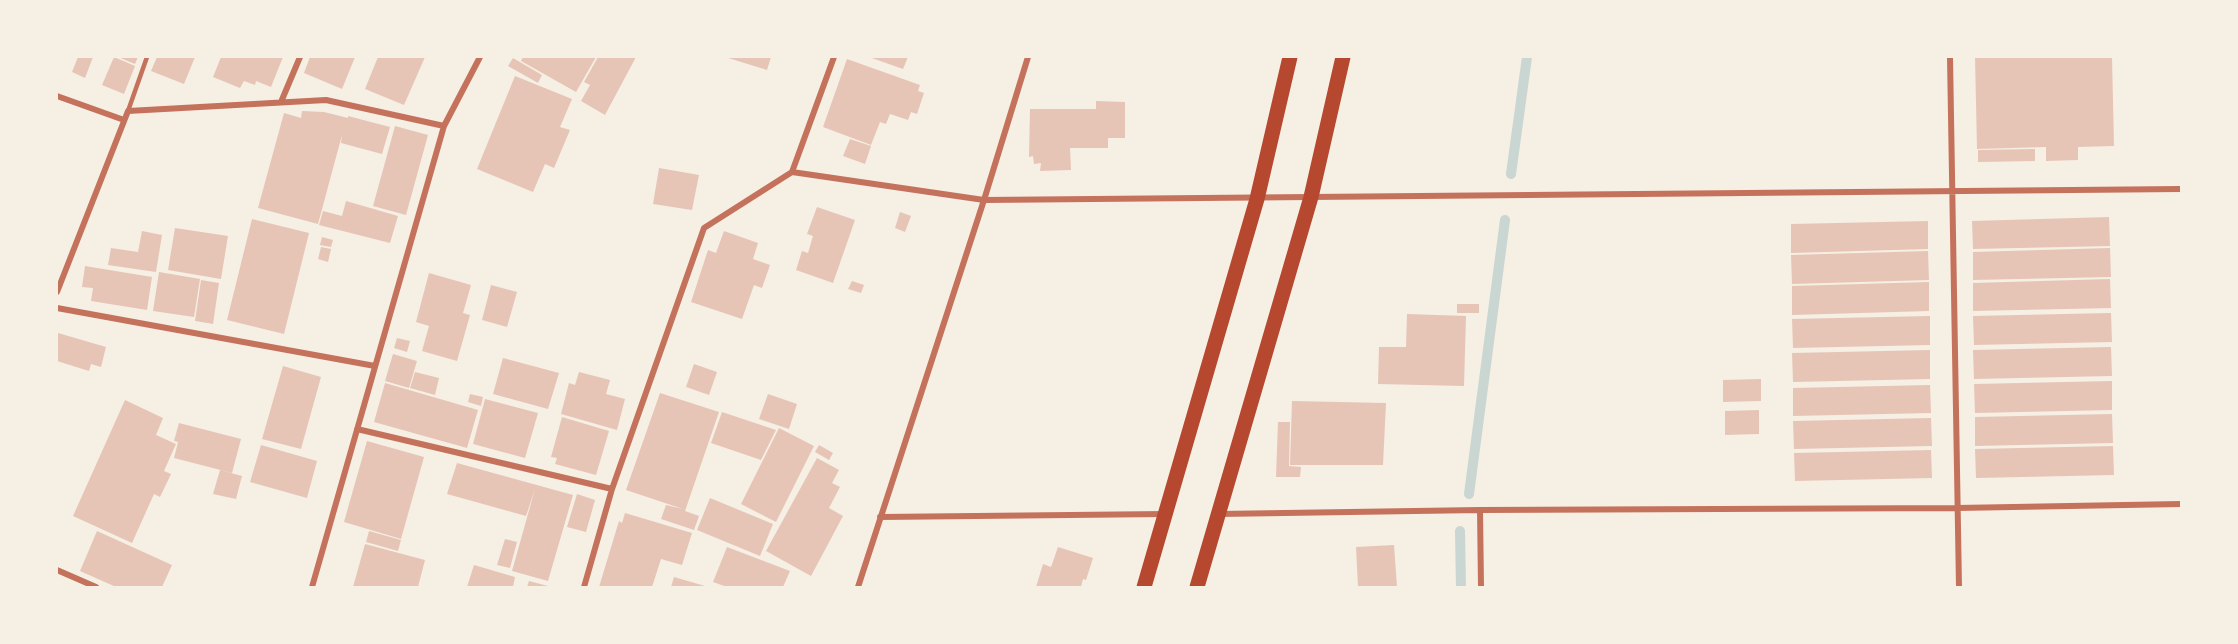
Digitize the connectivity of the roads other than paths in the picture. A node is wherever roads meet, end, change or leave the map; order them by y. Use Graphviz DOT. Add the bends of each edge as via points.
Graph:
graph roads {
  1 [pos="147,57"];
  2 [pos="300,57"];
  3 [pos="480,57"];
  4 [pos="834,57"];
  5 [pos="1028,57"];
  6 [pos="1290,57"];
  7 [pos="1342,57"];
  8 [pos="1950,57"];
  9 [pos="57,96"];
  10 [pos="281,102"];
  11 [pos="128,111"];
  12 [pos="124,120"];
  13 [pos="444,126"];
  14 [pos="792,172"];
  15 [pos="2181,189"];
  16 [pos="1952,191"];
  17 [pos="1311,197"];
  18 [pos="1257,199"];
  19 [pos="984,201"];
  20 [pos="57,292"];
  21 [pos="57,308"];
  22 [pos="375,366"];
  23 [pos="357,429"];
  24 [pos="612,489"];
  25 [pos="2181,504"];
  26 [pos="1957,508"];
  27 [pos="1480,510"];
  28 [pos="1166,514"];
  29 [pos="1218,514"];
  30 [pos="880,517"];
  31 [pos="57,570"];
  32 [pos="96,587"];
  33 [pos="312,587"];
  34 [pos="584,587"];
  35 [pos="858,587"];
  36 [pos="1144,587"];
  37 [pos="1197,587"];
  38 [pos="1481,587"];
  39 [pos="1959,587"];
  1 -- 11 [label="lane"];
  2 -- 10 [label="street"];
  3 -- 13 [label="street"];
  4 -- 14 [label="street"];
  5 -- 19 [label="street"];
  6 -- 18 [label="main road"];
  7 -- 17 [label="main road"];
  8 -- 16 [label="street"];
  9 -- 12 [label="street"];
  10 -- 11 [label="street"];
  10 -- 13 [label="street" via="326,100"];
  11 -- 12 [label="street"];
  12 -- 20 [label="street"];
  13 -- 22 [label="street"];
  14 -- 19 [label="street"];
  14 -- 24 [label="street" via="704,228"];
  15 -- 16 [label="street"];
  16 -- 17 [label="street"];
  16 -- 26 [label="street"];
  17 -- 18 [label="street"];
  17 -- 29 [label="main road"];
  18 -- 19 [label="street"];
  18 -- 28 [label="main road"];
  19 -- 30 [label="street"];
  21 -- 22 [label="street"];
  22 -- 23 [label="street"];
  23 -- 24 [label="street"];
  23 -- 33 [label="street"];
  24 -- 34 [label="street"];
  25 -- 26 [label="street"];
  26 -- 27 [label="street"];
  26 -- 39 [label="street"];
  27 -- 29 [label="street"];
  27 -- 38 [label="street"];
  28 -- 30 [label="street"];
  28 -- 36 [label="main road"];
  29 -- 37 [label="main road"];
  30 -- 35 [label="street"];
  31 -- 32 [label="street"];
}
